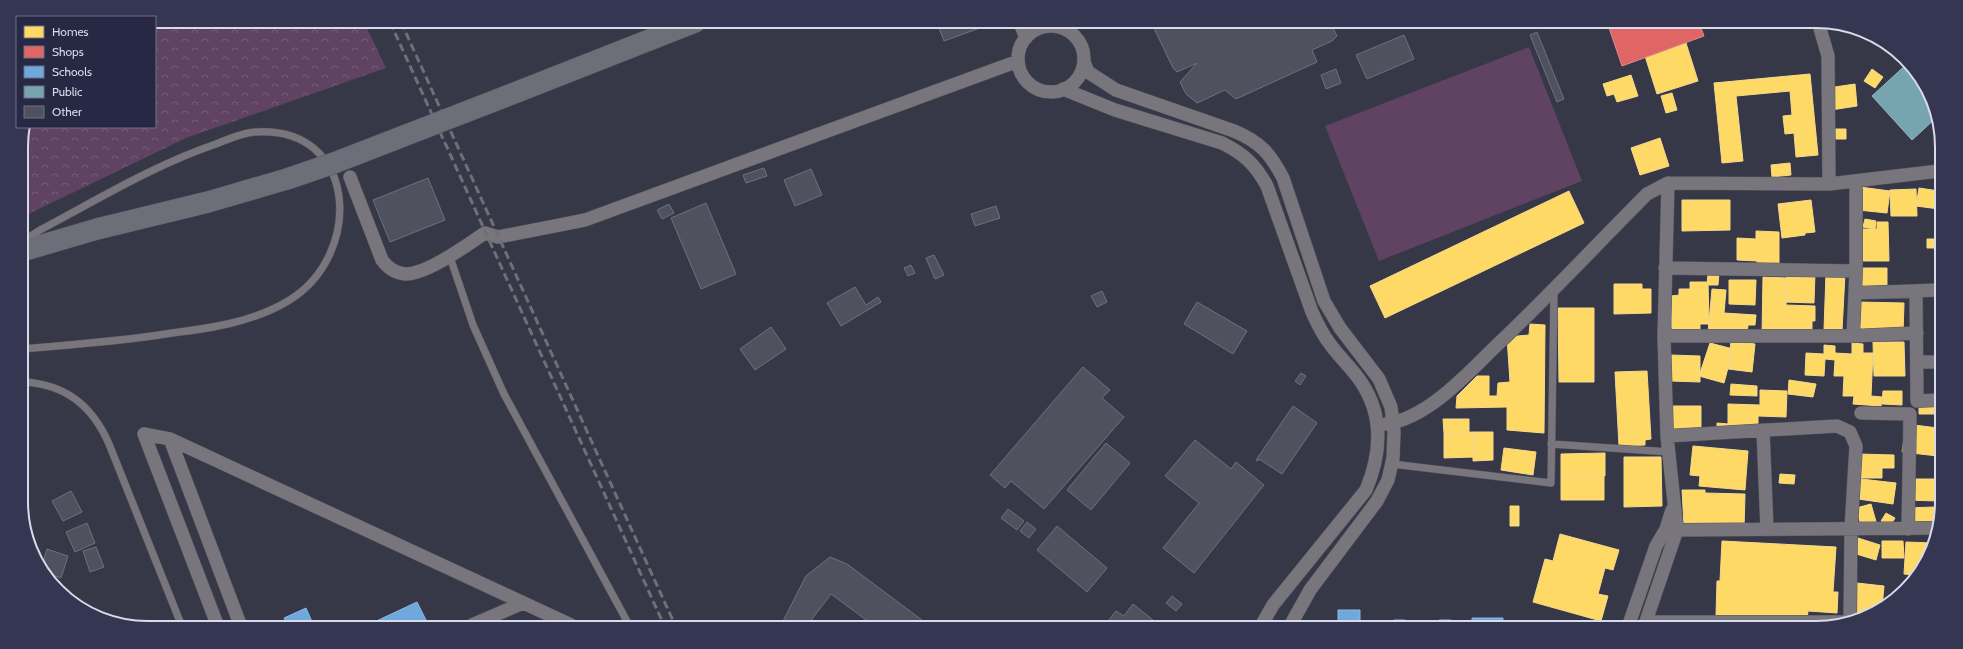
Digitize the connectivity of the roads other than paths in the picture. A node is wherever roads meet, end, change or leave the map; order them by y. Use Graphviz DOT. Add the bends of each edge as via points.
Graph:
graph roads {
  1 [pos="680,28"];
  2 [pos="1022,28"];
  3 [pos="1038,28"];
  4 [pos="1063,28"];
  5 [pos="1820,28"];
  6 [pos="1026,38"];
  7 [pos="1018,61"];
  8 [pos="1084,62"];
  9 [pos="1062,89"];
  10 [pos="1935,171"];
  11 [pos="350,177"];
  12 [pos="1856,181"];
  13 [pos="1668,183"];
  14 [pos="1829,184"];
  15 [pos="28,238"];
  16 [pos="28,248"];
  17 [pos="450,257"];
  18 [pos="1665,268"];
  19 [pos="1856,271"];
  20 [pos="1935,290"];
  21 [pos="1554,291"];
  22 [pos="1916,291"];
  23 [pos="1854,293"];
  24 [pos="1917,333"];
  25 [pos="1664,336"];
  26 [pos="1853,336"];
  27 [pos="28,348"];
  28 [pos="1917,362"];
  29 [pos="1935,362"];
  30 [pos="28,382"];
  31 [pos="1935,400"];
  32 [pos="1861,414"];
  33 [pos="1393,423"];
  34 [pos="1378,425"];
  35 [pos="1763,430"];
  36 [pos="1667,436"];
  37 [pos="170,439"];
  38 [pos="1551,444"];
  39 [pos="1670,452"];
  40 [pos="1392,464"];
  41 [pos="1674,505"];
  42 [pos="1932,528"];
  43 [pos="1767,529"];
  44 [pos="1851,529"];
  45 [pos="1908,529"];
  46 [pos="1676,530"];
  47 [pos="523,603"];
  48 [pos="1849,616"];
  49 [pos="180,621"];
  50 [pos="216,621"];
  51 [pos="239,621"];
  52 [pos="479,621"];
  53 [pos="562,621"];
  54 [pos="627,621"];
  55 [pos="1264,621"];
  56 [pos="1293,621"];
  57 [pos="1630,621"];
  58 [pos="1646,621"];
  1 -- 16 [label="main road, bridge" via="287,179"];
  2 -- 6 [label="street"];
  3 -- 6 [label="street"];
  4 -- 8 [label="street" via="1079,42"];
  5 -- 14 [label="street" via="1828,56"];
  6 -- 7 [label="street" via="1019,52"];
  7 -- 9 [label="street" via="1020,70 1033,86 1052,91"];
  7 -- 17 [label="street" via="584,220 498,237 485,233"];
  8 -- 9 [label="street" via="1077,79"];
  8 -- 33 [label="street" via="1088,72 1116,90 1234,131 1253,139 1265,150 1283,178 1324,301 1340,328 1378,379 1391,407"];
  9 -- 34 [label="street" via="1115,110 1222,143 1236,150 1259,170 1312,312 1329,343 1361,382 1371,400"];
  10 -- 12 [label="street"];
  11 -- 17 [label="street" via="386,266 406,274"];
  12 -- 14 [label="street"];
  12 -- 19 [label="street"];
  13 -- 14 [label="street"];
  13 -- 18 [label="street"];
  13 -- 21 [label="street" via="1647,194"];
  15 -- 27 [label="lane" via="181,157 254,132 274,132 312,147 327,161 337,186 341,213 337,240 325,264 309,285 289,300 266,312 198,330"];
  17 -- 54 [label="lane" via="473,325 504,394"];
  18 -- 19 [label="street"];
  18 -- 25 [label="street"];
  19 -- 23 [label="street"];
  20 -- 22 [label="street"];
  21 -- 33 [label="street" via="1451,389 1422,410"];
  21 -- 38 [label="lane"];
  22 -- 23 [label="street"];
  22 -- 24 [label="street"];
  23 -- 26 [label="street"];
  24 -- 26 [label="street"];
  24 -- 28 [label="street"];
  25 -- 26 [label="street"];
  25 -- 36 [label="street"];
  28 -- 29 [label="street"];
  28 -- 31 [label="street" via="1917,401"];
  30 -- 49 [label="lane" via="45,384 66,392 96,418 110,444"];
  32 -- 45 [label="street" via="1910,414"];
  33 -- 34 [label="street"];
  33 -- 40 [label="street"];
  34 -- 55 [label="street" via="1378,452 1366,490 1273,606"];
  35 -- 36 [label="street"];
  35 -- 43 [label="street"];
  35 -- 44 [label="street" via="1837,426 1850,432 1856,446"];
  36 -- 39 [label="street"];
  37 -- 47 [label="street"];
  37 -- 50 [label="street" via="144,434"];
  37 -- 51 [label="street"];
  38 -- 39 [label="lane"];
  38 -- 40 [label="lane" via="1550,483"];
  39 -- 41 [label="street"];
  40 -- 56 [label="street" via="1388,480 1377,501 1310,590"];
  41 -- 46 [label="street"];
  41 -- 57 [label="street" via="1666,530 1656,546"];
  42 -- 45 [label="street"];
  43 -- 44 [label="street"];
  43 -- 46 [label="street"];
  44 -- 45 [label="street"];
  44 -- 48 [label="street"];
  46 -- 58 [label="street"];
  47 -- 52 [label="street"];
  47 -- 53 [label="street"];
}
